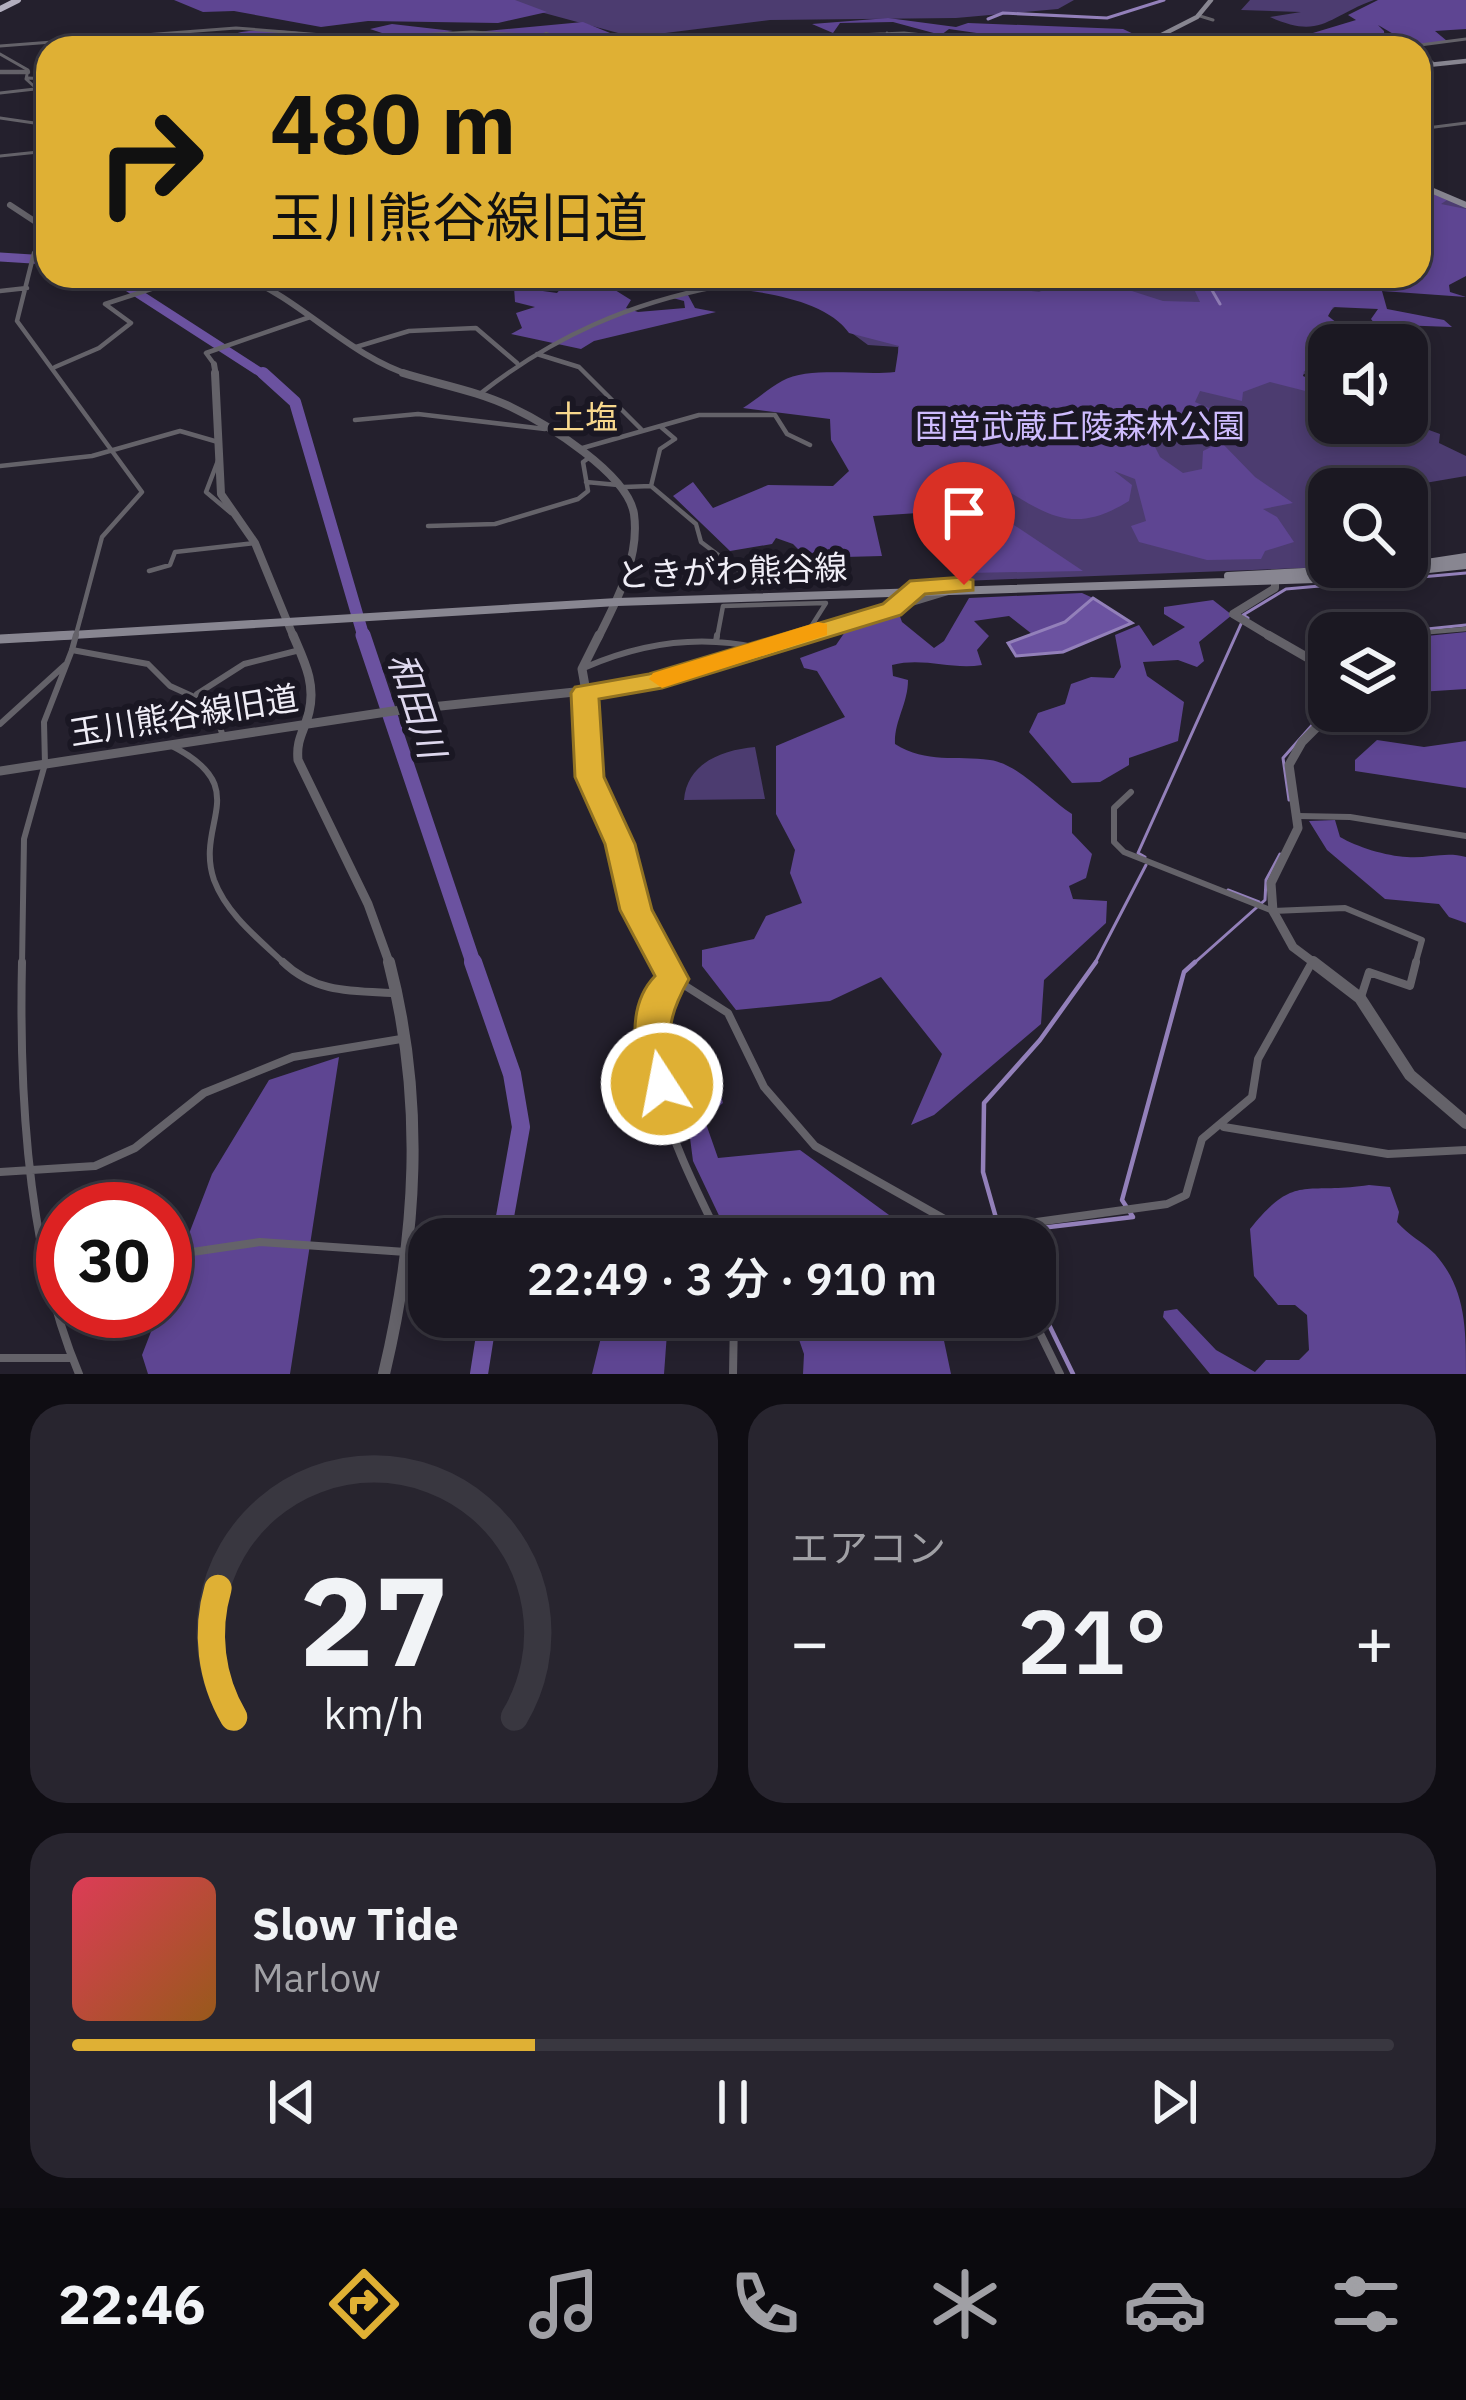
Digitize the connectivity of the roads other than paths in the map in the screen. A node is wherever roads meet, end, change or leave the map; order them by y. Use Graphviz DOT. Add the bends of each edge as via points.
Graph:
graph roads {
  1 [pos="1211,0"];
  2 [pos="13,1"];
  3 [pos="0,8"];
  4 [pos="1200,16"];
  5 [pos="1213,20"];
  6 [pos="887,33"];
  7 [pos="546,34"];
  8 [pos="131,36"];
  9 [pos="345,36"];
  10 [pos="459,36"];
  11 [pos="552,36"];
  12 [pos="578,36"];
  13 [pos="859,36"];
  14 [pos="886,36"];
  15 [pos="930,36"];
  16 [pos="1150,36"];
  17 [pos="1466,40"];
  18 [pos="36,43"];
  19 [pos="0,46"];
  20 [pos="1431,46"];
  21 [pos="0,54"];
  22 [pos="1431,61"];
  23 [pos="1465,61"];
  24 [pos="1431,64"];
  25 [pos="1434,64"];
  26 [pos="0,73"];
  27 [pos="27,74"];
  28 [pos="36,76"];
  29 [pos="36,84"];
  30 [pos="0,93"];
  31 [pos="36,94"];
  32 [pos="0,118"];
  33 [pos="1466,122"];
  34 [pos="36,123"];
  35 [pos="1431,127"];
  36 [pos="36,152"];
  37 [pos="0,156"];
  38 [pos="1431,189"];
  39 [pos="0,201"];
  40 [pos="10,205"];
  41 [pos="1466,205"];
  42 [pos="0,211"];
  43 [pos="36,224"];
  44 [pos="36,251"];
  45 [pos="27,288"];
  46 [pos="154,288"];
  47 [pos="272,288"];
  48 [pos="710,288"];
  49 [pos="0,291"];
  50 [pos="313,316"];
  51 [pos="355,347"];
  52 [pos="537,354"];
  53 [pos="517,363"];
  54 [pos="214,364"];
  55 [pos="53,367"];
  56 [pos="481,393"];
  57 [pos="355,419"];
  58 [pos="661,427"];
  59 [pos="545,429"];
  60 [pos="641,429"];
  61 [pos="221,443"];
  62 [pos="810,445"];
  63 [pos="579,449"];
  64 [pos="115,450"];
  65 [pos="590,457"];
  66 [pos="0,466"];
  67 [pos="586,482"];
  68 [pos="624,486"];
  69 [pos="651,486"];
  70 [pos="428,526"];
  71 [pos="256,543"];
  72 [pos="1466,561"];
  73 [pos="1428,565"];
  74 [pos="149,571"];
  75 [pos="1308,574"];
  76 [pos="1276,577"];
  77 [pos="919,586"];
  78 [pos="762,588"];
  79 [pos="948,591"];
  80 [pos="618,600"];
  81 [pos="900,601"];
  82 [pos="291,619"];
  83 [pos="1466,628"];
  84 [pos="1428,632"];
  85 [pos="807,633"];
  86 [pos="0,636"];
  87 [pos="716,642"];
  88 [pos="758,648"];
  89 [pos="72,650"];
  90 [pos="303,650"];
  91 [pos="1308,657"];
  92 [pos="68,663"];
  93 [pos="583,669"];
  94 [pos="585,693"];
  95 [pos="196,695"];
  96 [pos="0,724"];
  97 [pos="301,724"];
  98 [pos="1312,732"];
  99 [pos="223,736"];
  100 [pos="170,744"];
  101 [pos="45,764"];
  102 [pos="0,771"];
  103 [pos="1131,792"];
  104 [pos="1298,816"];
  105 [pos="1466,836"];
  106 [pos="1273,911"];
  107 [pos="1312,961"];
  108 [pos="673,979"];
  109 [pos="398,993"];
  110 [pos="1360,998"];
  111 [pos="404,1038"];
  112 [pos="1466,1123"];
  113 [pos="1220,1126"];
  114 [pos="1466,1150"];
  115 [pos="0,1172"];
  116 [pos="32,1174"];
  117 [pos="414,1218"];
  118 [pos="709,1218"];
  119 [pos="943,1218"];
  120 [pos="36,1220"];
  121 [pos="1056,1221"];
  122 [pos="192,1252"];
  123 [pos="408,1252"];
  124 [pos="408,1269"];
  125 [pos="65,1338"];
  126 [pos="734,1338"];
  127 [pos="1042,1338"];
  128 [pos="0,1358"];
  129 [pos="71,1358"];
  130 [pos="79,1374"];
  131 [pos="384,1374"];
  132 [pos="734,1374"];
  133 [pos="1060,1374"];
  1 -- 4 [label="main road"];
  2 -- 3 [label="highway"];
  4 -- 5 [label="street"];
  4 -- 16 [label="main road"];
  6 -- 13 [label="street"];
  6 -- 14 [label="street"];
  6 -- 15 [label="street"];
  7 -- 10 [label="street"];
  7 -- 11 [label="street"];
  7 -- 12 [label="street"];
  8 -- 9 [label="street" via="236,28"];
  17 -- 20 [label="street"];
  18 -- 19 [label="street"];
  21 -- 27 [label="street"];
  22 -- 25 [label="street"];
  23 -- 25 [label="main road"];
  24 -- 25 [label="main road"];
  26 -- 27 [label="street"];
  27 -- 28 [label="street"];
  27 -- 29 [label="street"];
  30 -- 31 [label="street"];
  32 -- 34 [label="street"];
  33 -- 35 [label="street"];
  36 -- 37 [label="street"];
  38 -- 41 [label="main road"];
  39 -- 40 [label="street"];
  40 -- 42 [label="street"];
  40 -- 43 [label="street"];
  44 -- 45 [label="street"];
  45 -- 49 [label="street"];
  45 -- 55 [label="street" via="17,321"];
  46 -- 55 [label="street" via="105,304 131,323 99,348"];
  47 -- 50 [label="street"];
  48 -- 52 [label="street" via="623,306"];
  50 -- 51 [label="street"];
  50 -- 54 [label="street" via="206,353"];
  51 -- 53 [label="street" via="409,332 476,328"];
  51 -- 56 [label="street" via="398,373"];
  52 -- 53 [label="street"];
  52 -- 60 [label="street" via="580,367"];
  53 -- 56 [label="street"];
  54 -- 61 [label="street"];
  55 -- 64 [label="street"];
  56 -- 59 [label="street"];
  57 -- 59 [label="street" via="418,414"];
  58 -- 60 [label="street"];
  58 -- 62 [label="street" via="728,411 775,415 787,434"];
  58 -- 69 [label="street" via="675,439 660,448"];
  59 -- 63 [label="street"];
  60 -- 63 [label="street"];
  61 -- 64 [label="street" via="180,431"];
  61 -- 71 [label="street" via="221,494"];
  63 -- 65 [label="street"];
  64 -- 66 [label="street"];
  64 -- 89 [label="street, bridge" via="142,492 101,536"];
  65 -- 67 [label="street" via="583,462"];
  65 -- 68 [label="street"];
  67 -- 68 [label="street"];
  67 -- 70 [label="street" via="578,499 495,524"];
  68 -- 69 [label="street"];
  68 -- 80 [label="street" via="635,518"];
  69 -- 78 [label="street" via="685,509 702,531 700,542"];
  71 -- 74 [label="street" via="175,552 170,565"];
  71 -- 82 [label="street"];
  72 -- 73 [label="main road, ときがわ熊谷線"];
  72 -- 76 [label="main road, ときがわ熊谷線" via="1370,577"];
  75 -- 76 [label="main road, ときがわ熊谷線"];
  76 -- 77 [label="main road, ときがわ熊谷線"];
  76 -- 79 [label="main road, ときがわ熊谷線"];
  76 -- 91 [label="street" via="1275,588 1233,614"];
  77 -- 80 [label="main road, ときがわ熊谷線"];
  77 -- 81 [label="street"];
  79 -- 81 [label="main road, ときがわ熊谷線"];
  79 -- 81 [label="street"];
  80 -- 81 [label="main road, ときがわ熊谷線" via="887,592"];
  80 -- 82 [label="main road, ときがわ熊谷線"];
  80 -- 93 [label="street"];
  81 -- 85 [label="street"];
  82 -- 86 [label="main road, ときがわ熊谷線"];
  82 -- 90 [label="street"];
  83 -- 84 [label="street"];
  85 -- 87 [label="street" via="826,603 723,606"];
  85 -- 88 [label="street"];
  87 -- 88 [label="street"];
  87 -- 93 [label="street" via="642,644"];
  88 -- 94 [label="street" via="653,682"];
  89 -- 92 [label="street"];
  89 -- 95 [label="street" via="148,664 170,686"];
  90 -- 95 [label="street" via="244,664"];
  90 -- 97 [label="street" via="314,693"];
  92 -- 96 [label="street"];
  92 -- 101 [label="street" via="44,722"];
  93 -- 94 [label="street"];
  94 -- 97 [label="street, 玉川熊谷線旧道"];
  94 -- 108 [label="street" via="590,777 620,844 636,910"];
  95 -- 99 [label="street" via="214,706"];
  97 -- 99 [label="street, 玉川熊谷線旧道"];
  97 -- 109 [label="street" via="298,760 378,927"];
  98 -- 104 [label="street" via="1289,765"];
  99 -- 100 [label="street, 玉川熊谷線旧道"];
  100 -- 101 [label="street, 玉川熊谷線旧道"];
  100 -- 109 [label="street" via="200,760 219,795 212,875 227,907 299,978 326,989"];
  101 -- 102 [label="street, 玉川熊谷線旧道"];
  101 -- 116 [label="street" via="21,870"];
  103 -- 106 [label="street" via="1114,808 1114,842 1124,852"];
  104 -- 105 [label="street"];
  104 -- 106 [label="street" via="1271,883"];
  106 -- 107 [label="street" via="1293,947"];
  106 -- 110 [label="street" via="1346,908 1423,940 1410,986 1369,972"];
  107 -- 110 [label="street"];
  107 -- 113 [label="street" via="1258,1059 1252,1097"];
  108 -- 118 [label="street" via="652,1013 651,1047"];
  108 -- 119 [label="street" via="728,1013 764,1087 814,1146"];
  109 -- 111 [label="street"];
  110 -- 112 [label="street" via="1400,1064"];
  111 -- 116 [label="street" via="292,1057 204,1093 109,1161"];
  111 -- 117 [label="street" via="418,1138"];
  113 -- 114 [label="street" via="1388,1154"];
  113 -- 121 [label="street" via="1202,1138 1178,1200"];
  115 -- 116 [label="street"];
  116 -- 120 [label="street"];
  122 -- 123 [label="street" via="260,1242"];
  124 -- 131 [label="street"];
  125 -- 129 [label="street"];
  126 -- 132 [label="street"];
  127 -- 133 [label="street"];
  128 -- 129 [label="street"];
  129 -- 130 [label="street"];
}
